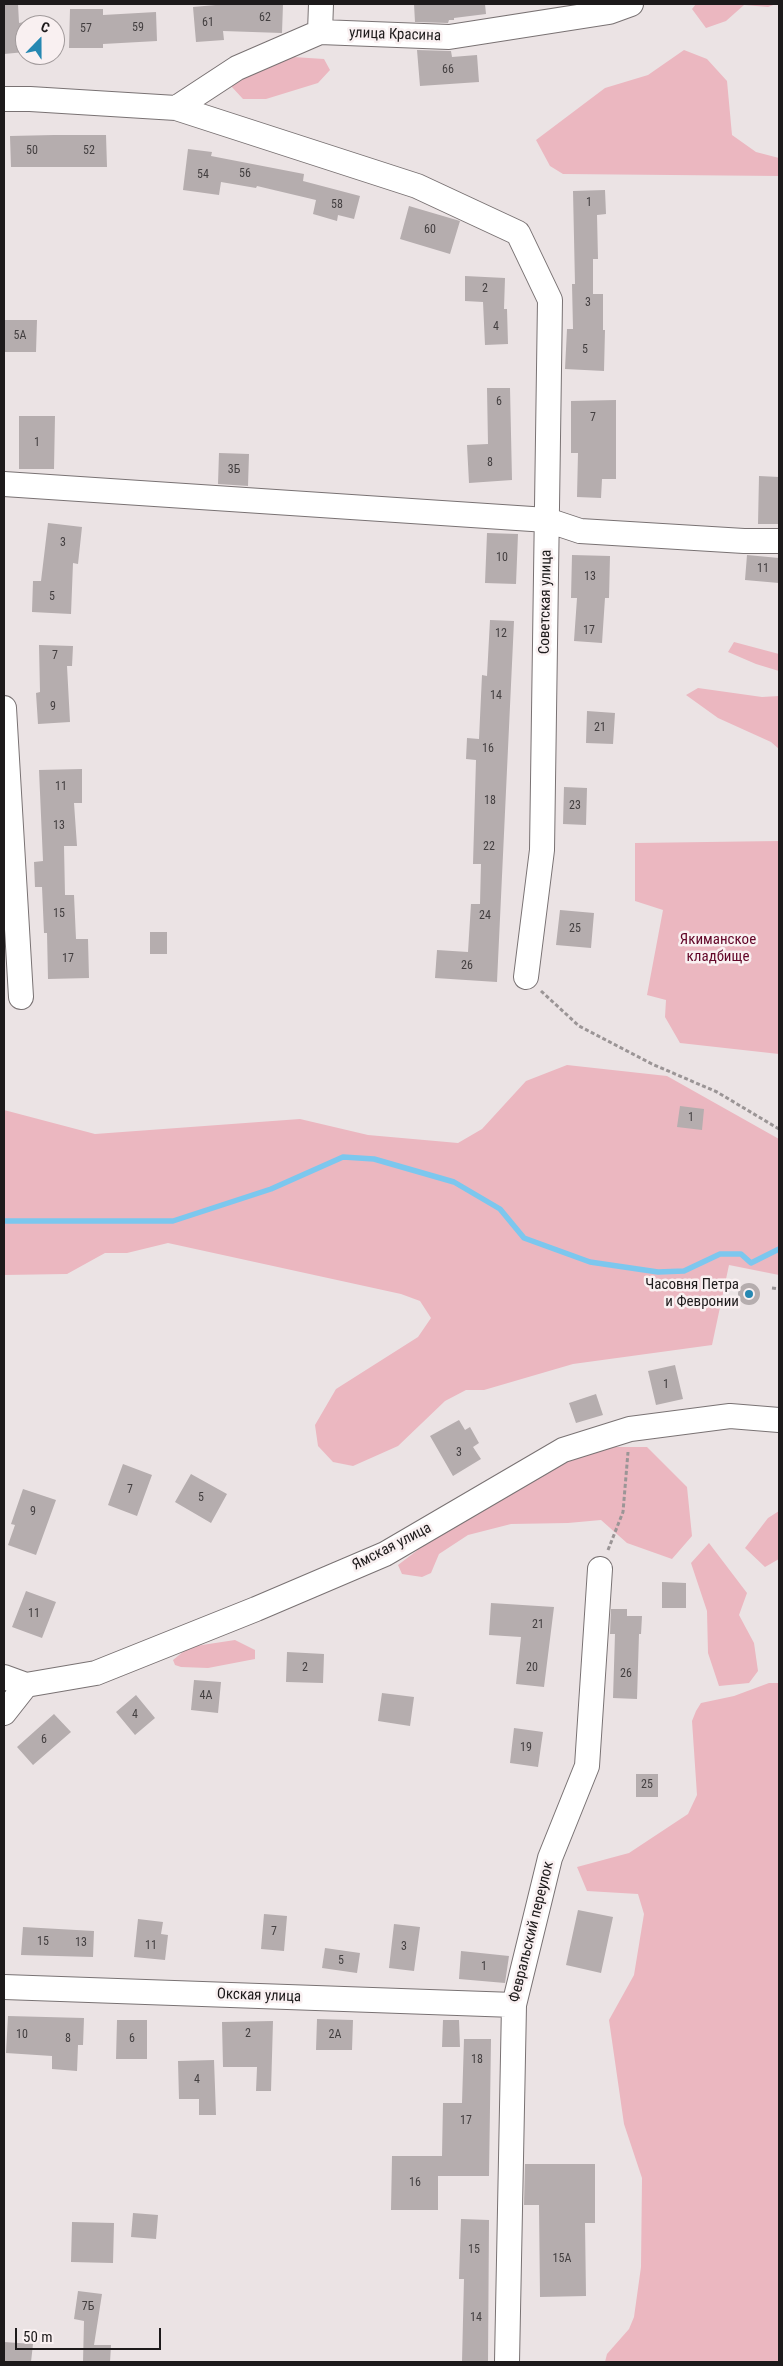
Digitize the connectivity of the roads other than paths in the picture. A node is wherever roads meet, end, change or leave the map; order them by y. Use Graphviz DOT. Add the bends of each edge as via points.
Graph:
graph roads {
  1 [pos="321,4"];
  2 [pos="631,4"];
  3 [pos="320,32"];
  4 [pos="4,99"];
  5 [pos="176,108"];
  6 [pos="4,484"];
  7 [pos="547,520"];
  8 [pos="779,541"];
  9 [pos="4,708"];
  10 [pos="526,977"];
  11 [pos="21,996"];
  12 [pos="779,1420"];
  13 [pos="600,1569"];
  14 [pos="4,1677"];
  15 [pos="26,1685"];
  16 [pos="4,1713"];
  17 [pos="4,1987"];
  18 [pos="514,2005"];
  19 [pos="507,2362"];
  1 -- 3 [label="street"];
  2 -- 3 [label="street, улица Красина" via="609,12 449,37"];
  3 -- 5 [label="street, улица Красина" via="237,68"];
  4 -- 5 [label="street"];
  5 -- 7 [label="street, Советская улица" via="417,186 518,233 550,300"];
  6 -- 7 [label="street"];
  7 -- 8 [label="street" via="580,531 744,542"];
  7 -- 10 [label="street, Советская улица" via="542,850"];
  9 -- 11 [label="street"];
  12 -- 15 [label="street, Ямская улица" via="730,1416 630,1430 563,1450 385,1554 256,1610 96,1673"];
  13 -- 18 [label="street, Февральский переулок" via="587,1766 550,1858"];
  14 -- 15 [label="street, Ямская улица"];
  15 -- 16 [label="street"];
  17 -- 18 [label="street, Окская улица"];
  18 -- 19 [label="street, Февральский переулок"];
}
